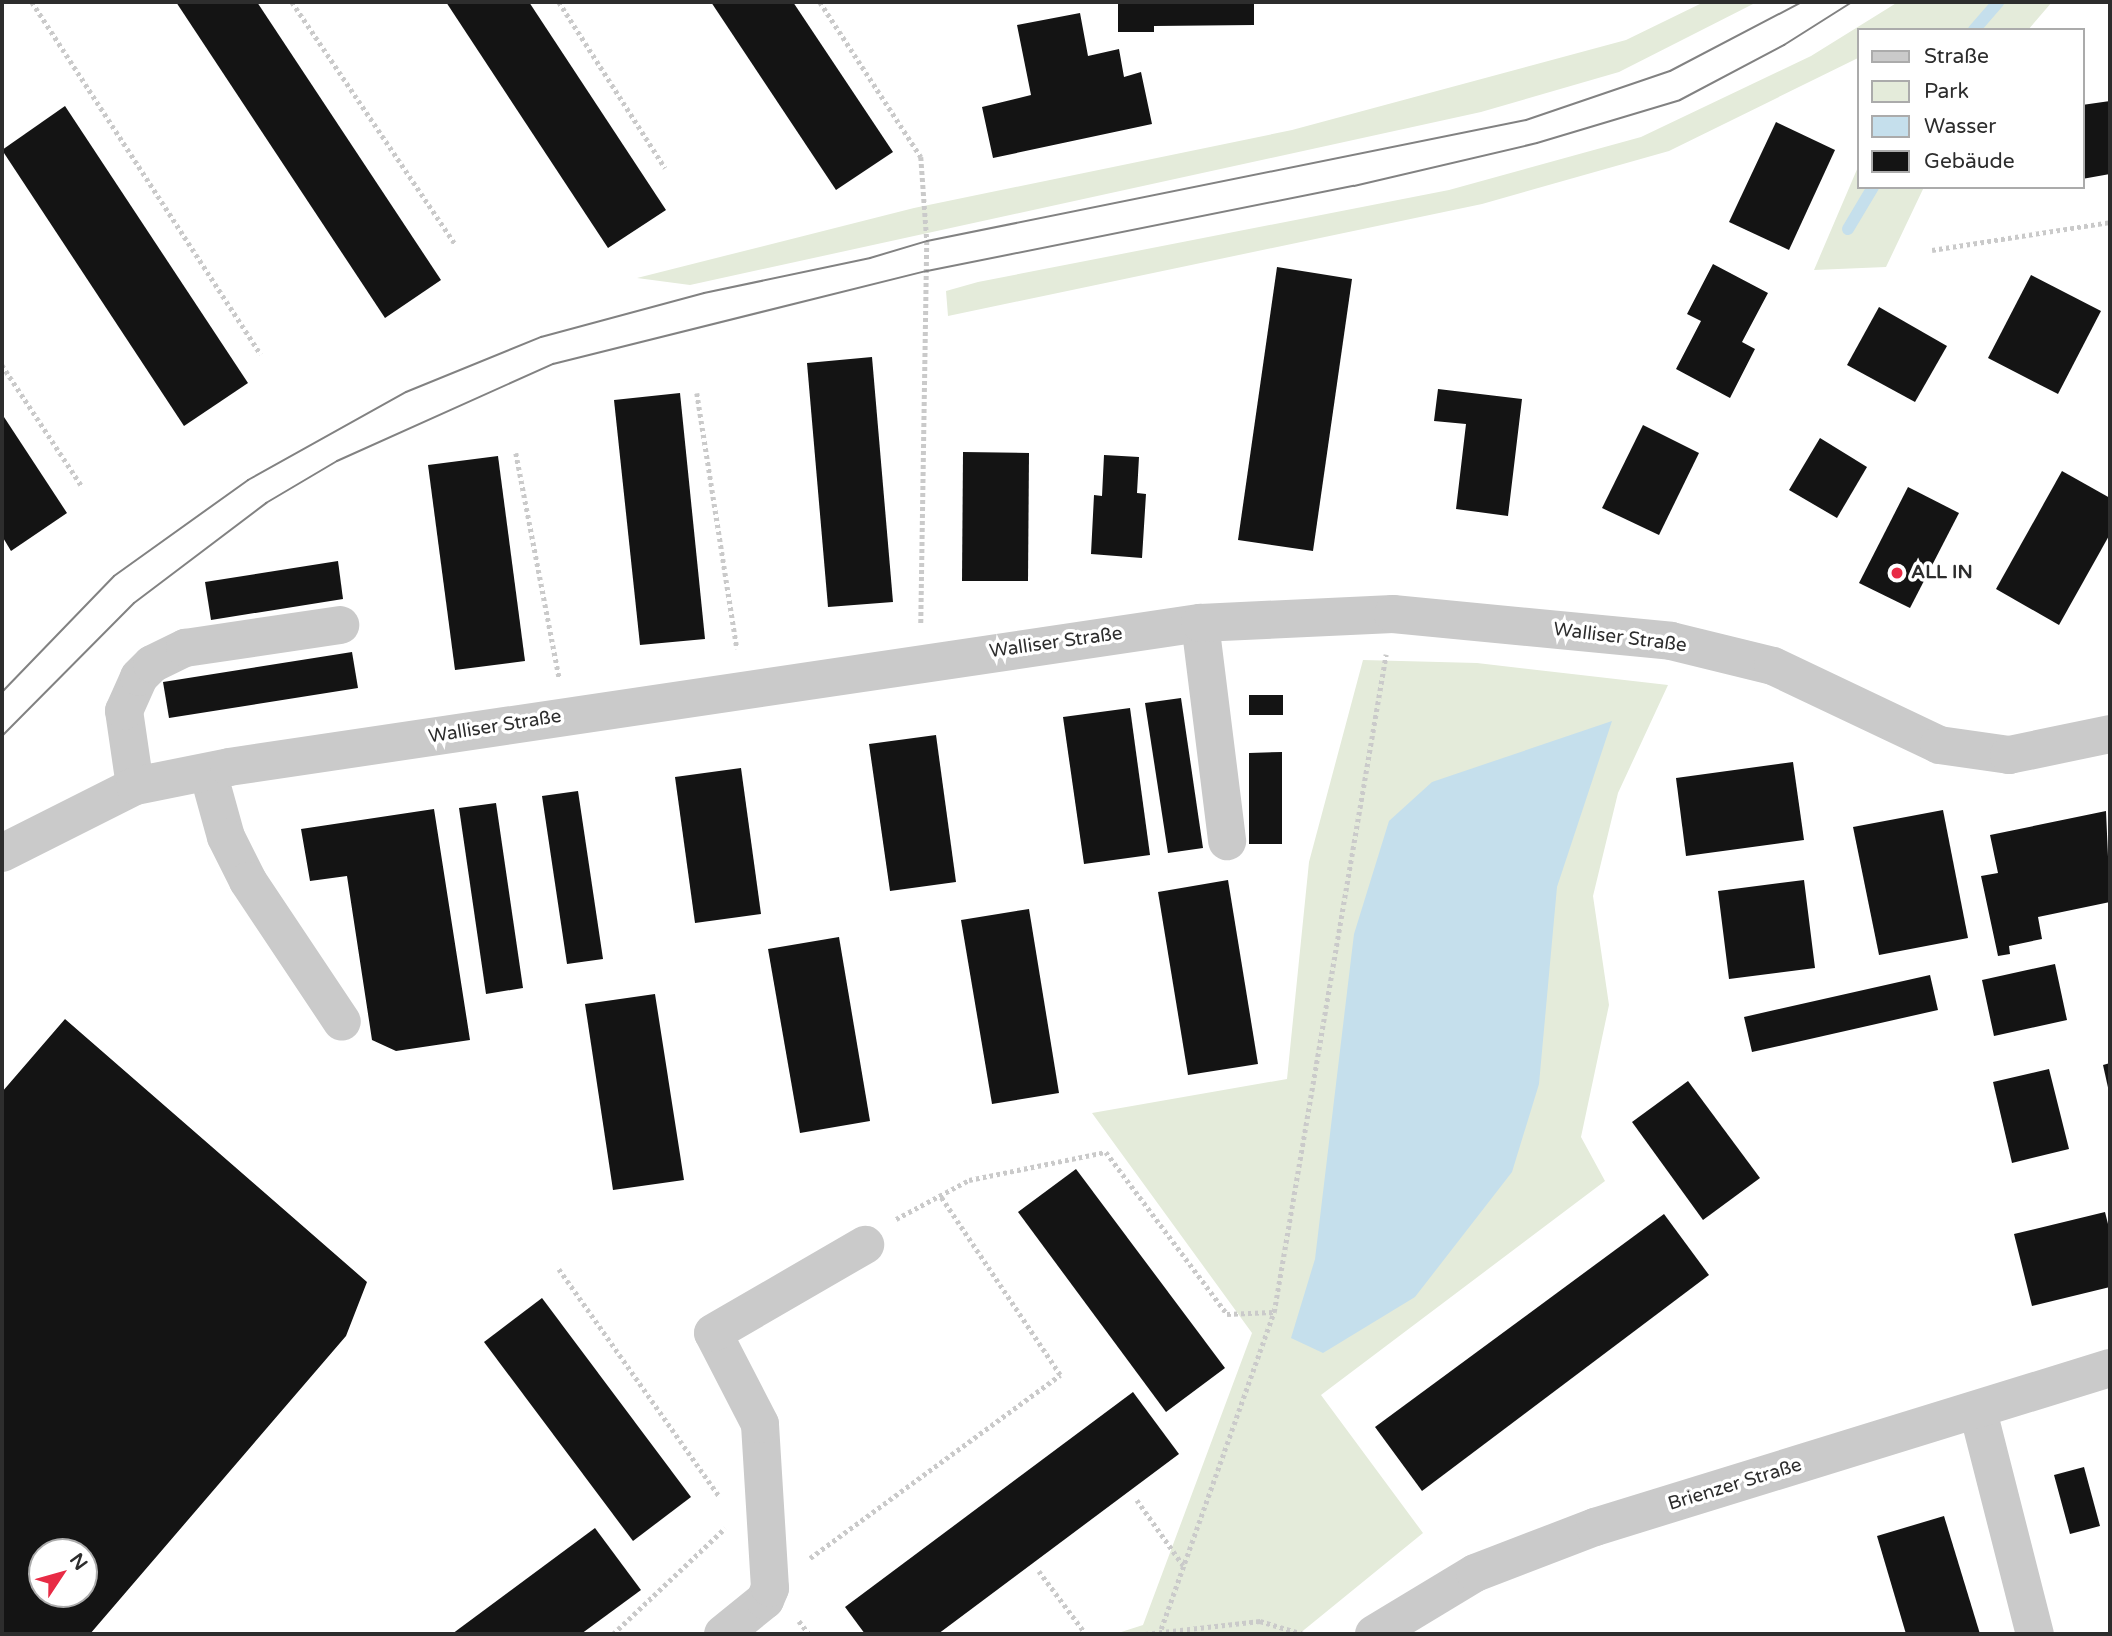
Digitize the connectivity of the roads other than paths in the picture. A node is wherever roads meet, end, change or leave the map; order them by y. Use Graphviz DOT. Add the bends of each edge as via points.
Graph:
graph roads {
  1 [pos="1200,623"];
  2 [pos="340,625"];
  3 [pos="2110,734"];
  4 [pos="208,772"];
  5 [pos="135,786"];
  6 [pos="1227,841"];
  7 [pos="2,853"];
  8 [pos="342,1022"];
  9 [pos="865,1245"];
  10 [pos="2110,1368"];
  11 [pos="1978,1411"];
  12 [pos="723,1634"];
  13 [pos="1374,1634"];
  14 [pos="2035,1634"];
  1 -- 3 [label="street, Walliser Straße" via="1393,614 1671,641 1773,666 1938,745 2009,755"];
  1 -- 4 [label="street, Walliser Straße"];
  1 -- 6 [label="street"];
  2 -- 5 [label="street" via="185,648 152,664 139,677 124,711"];
  4 -- 5 [label="street, Walliser Straße"];
  4 -- 8 [label="street" via="226,837 248,881"];
  5 -- 7 [label="street, Walliser Straße"];
  9 -- 12 [label="street" via="713,1334 760,1424 770,1588 765,1600"];
  10 -- 11 [label="street, Brienzer Straße"];
  11 -- 13 [label="street, Brienzer Straße" via="1595,1527 1475,1573"];
  11 -- 14 [label="street"];
}
